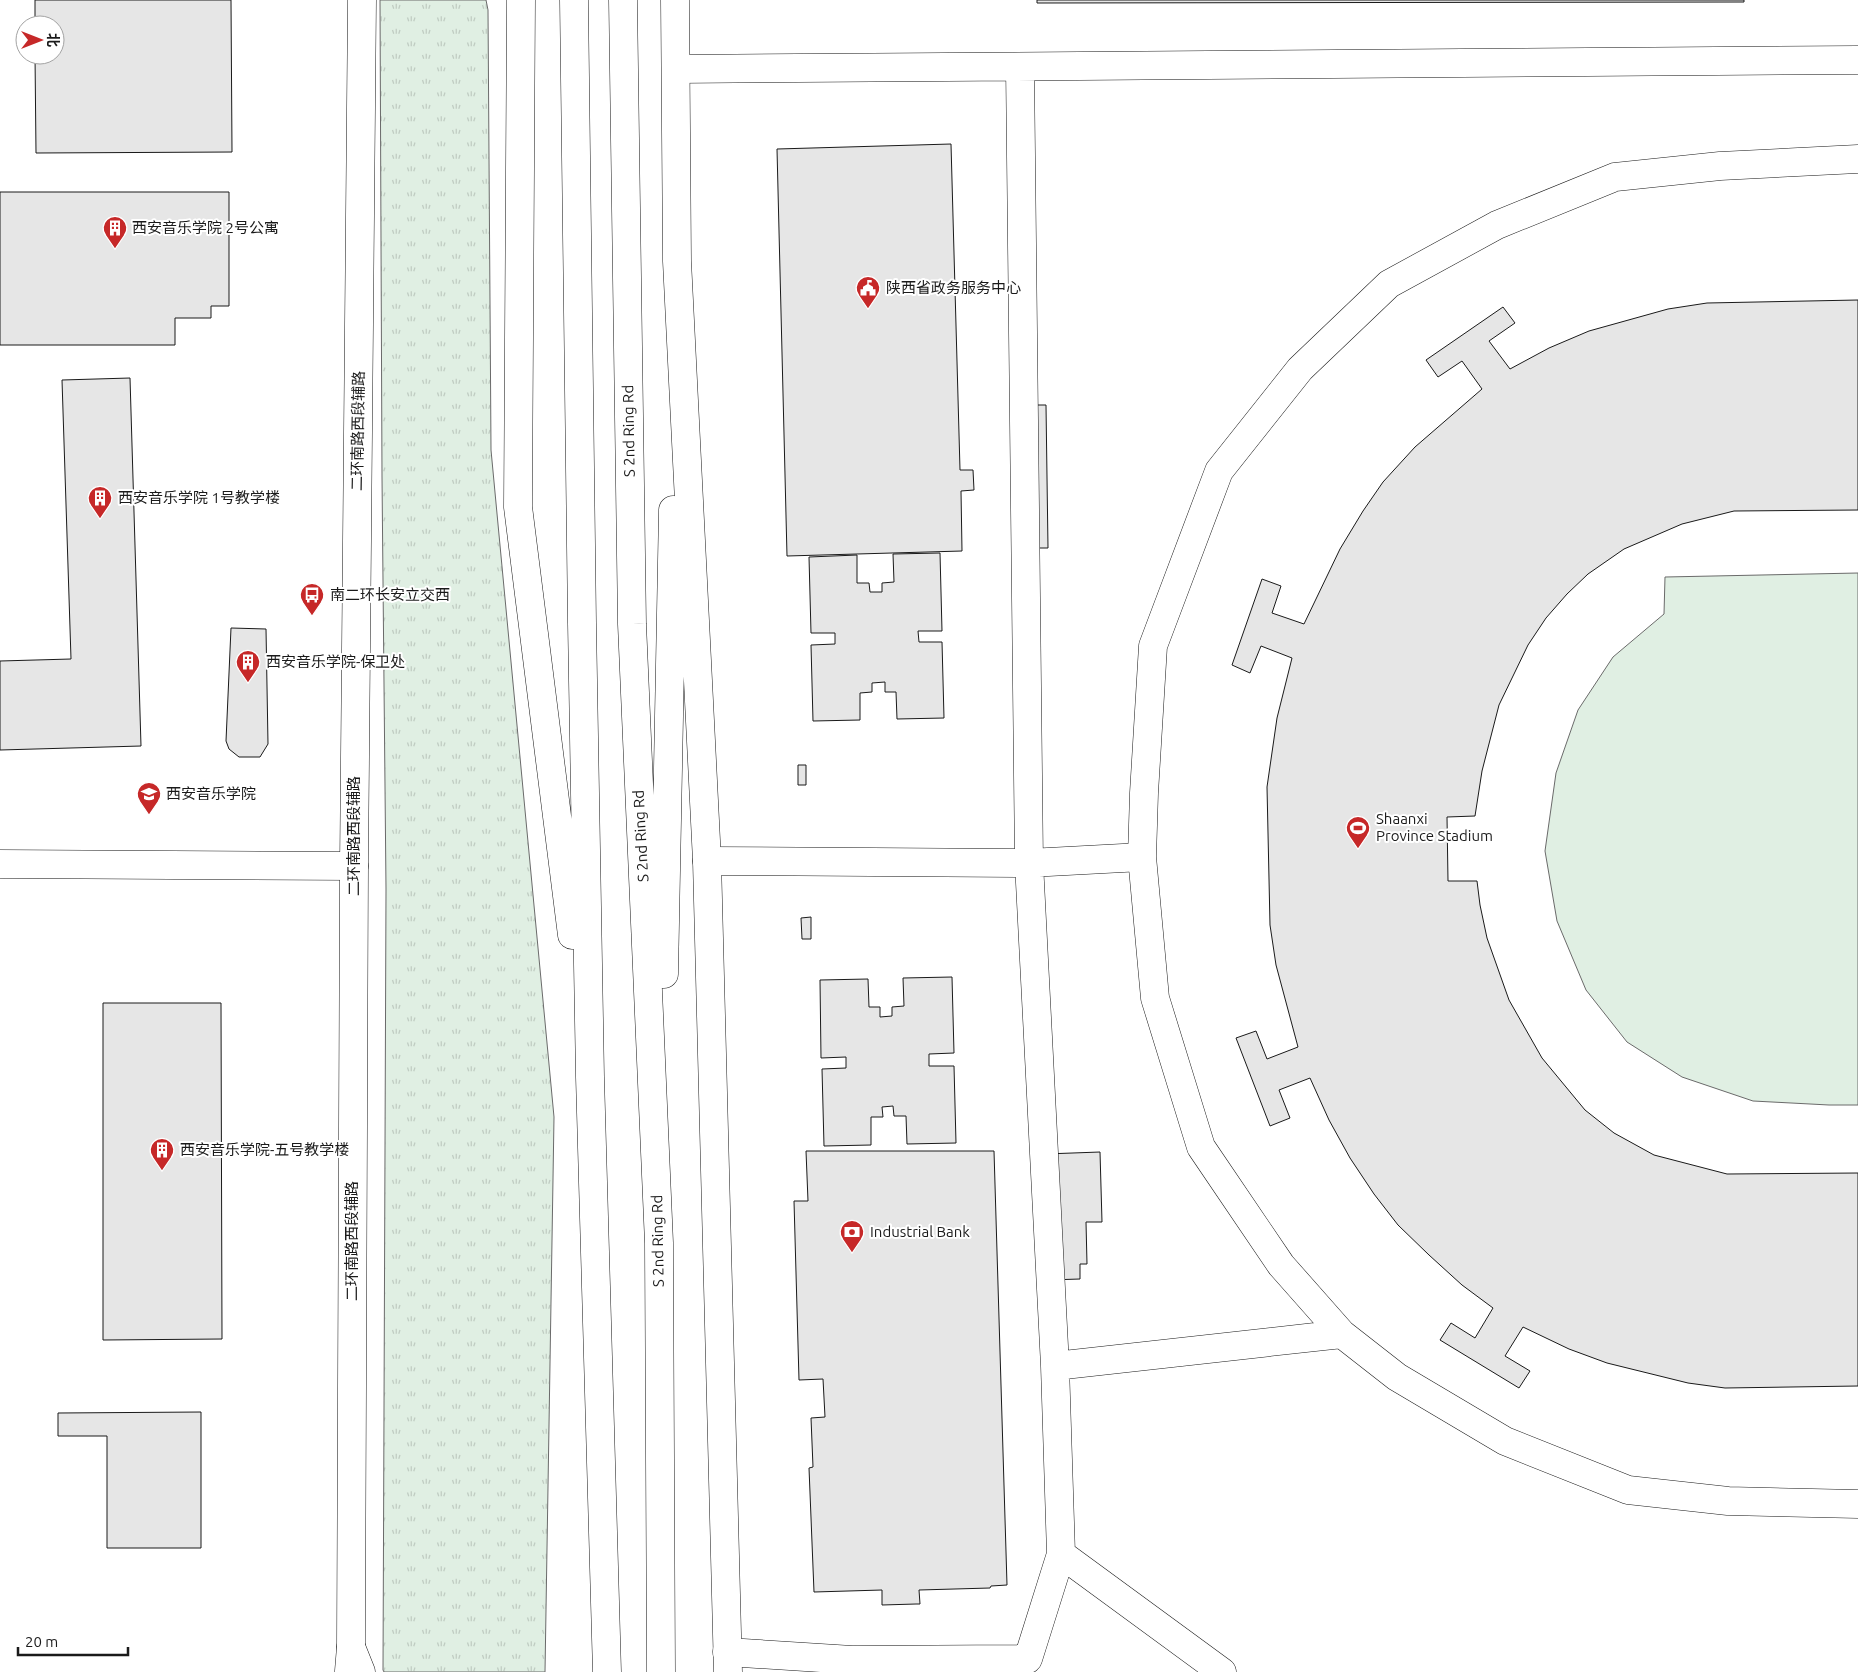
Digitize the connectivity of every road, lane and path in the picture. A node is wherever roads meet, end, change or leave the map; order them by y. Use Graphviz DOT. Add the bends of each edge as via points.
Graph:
graph roads {
  1 [pos="362,0"];
  2 [pos="521,0"];
  3 [pos="574,0"];
  4 [pos="623,0"];
  5 [pos="675,0"];
  6 [pos="1858,60"];
  7 [pos="1020,67"];
  8 [pos="676,69"];
  9 [pos="1858,159"];
  10 [pos="677,261"];
  11 [pos="1142,857"];
  12 [pos="707,861"];
  13 [pos="0,864"];
  14 [pos="1029,864"];
  15 [pos="354,866"];
  16 [pos="590,1077"];
  17 [pos="660,1243"];
  18 [pos="1342,1334"];
  19 [pos="1055,1366"];
  20 [pos="1858,1504"];
  21 [pos="1060,1554"];
  22 [pos="607,1616"];
  23 [pos="350,1659"];
  24 [pos="728,1662"];
  25 [pos="855,1666"];
  26 [pos="360,1672"];
  27 [pos="588,1672"];
  28 [pos="607,1672"];
  29 [pos="661,1672"];
  30 [pos="1222,1672"];
  1 -- 15 [label="main road, 二环南路西段辅路"];
  2 -- 16 [label="main road" via="518,507"];
  3 -- 16 [label="main road"];
  4 -- 17 [label="main road, S 2nd Ring Rd" via="632,624"];
  5 -- 8 [label="main road"];
  6 -- 7 [label="main road"];
  7 -- 8 [label="main road"];
  7 -- 14 [label="main road"];
  8 -- 10 [label="main road"];
  9 -- 11 [label="main road" via="1720,166 1615,177 1497,225 1389,284 1300,369 1220,471 1153,646"];
  10 -- 12 [label="main road"];
  10 -- 17 [label="main road"];
  11 -- 14 [label="main road"];
  11 -- 18 [label="main road" via="1155,998 1201,1147 1281,1265"];
  12 -- 14 [label="main road"];
  12 -- 24 [label="main road"];
  13 -- 15 [label="main road"];
  14 -- 19 [label="main road"];
  15 -- 23 [label="main road, 二环南路西段辅路"];
  16 -- 22 [label="main road"];
  17 -- 29 [label="main road, S 2nd Ring Rd"];
  18 -- 19 [label="main road"];
  18 -- 20 [label="main road" via="1397,1377 1505,1441 1628,1490 1728,1501"];
  19 -- 21 [label="main road"];
  21 -- 25 [label="main road" via="1028,1659"];
  21 -- 30 [label="main road"];
  22 -- 27 [label="main road"];
  22 -- 28 [label="main road"];
  23 -- 26 [label="main road, 二环南路西段辅路"];
  24 -- 25 [label="main road"];
}
